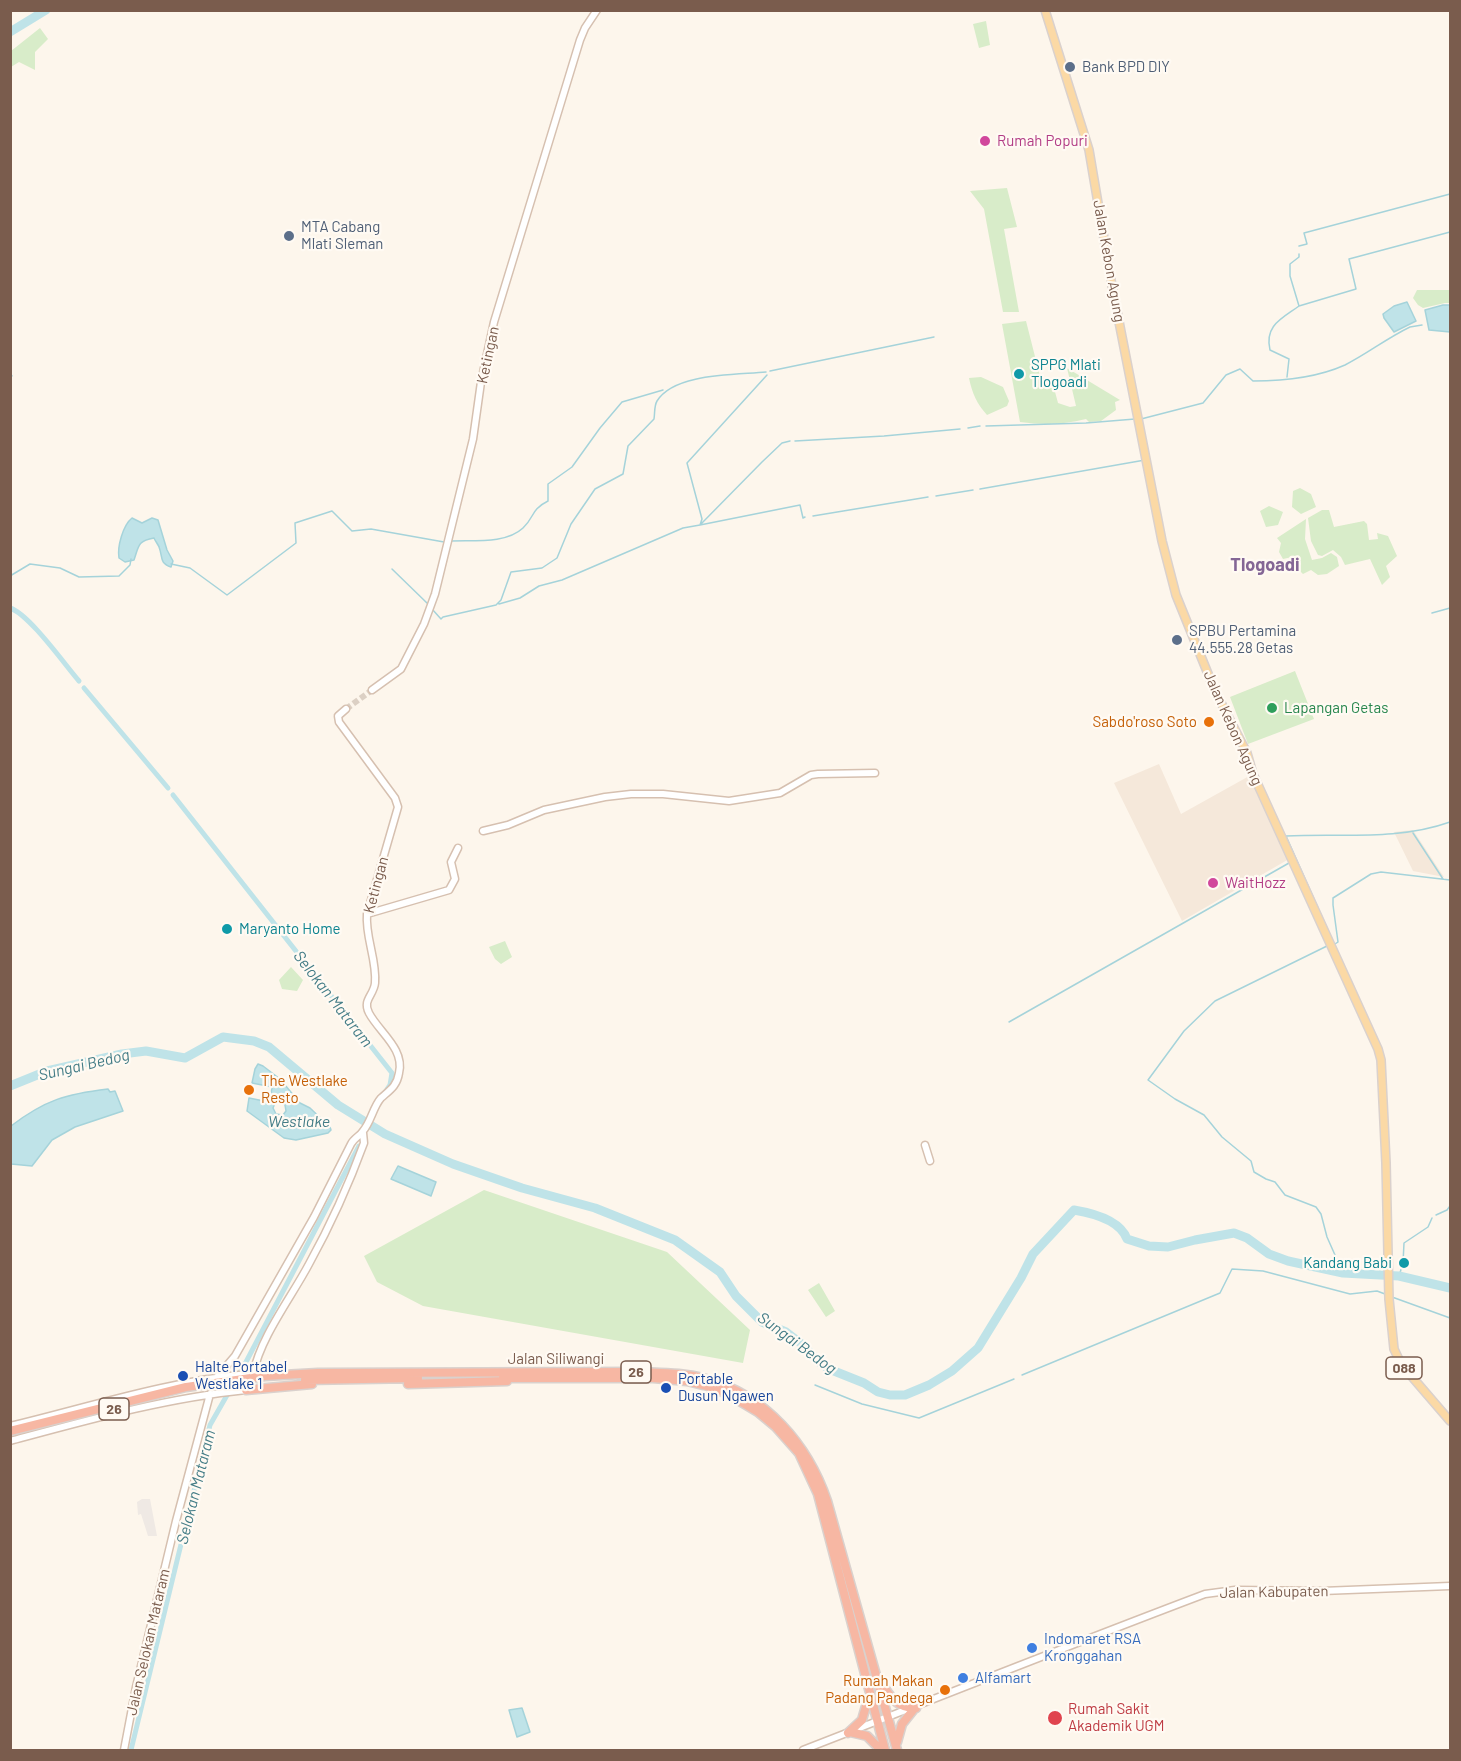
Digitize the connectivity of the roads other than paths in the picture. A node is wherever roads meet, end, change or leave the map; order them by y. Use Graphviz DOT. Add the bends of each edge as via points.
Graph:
graph roads {
  1 [pos="597,10"];
  2 [pos="1045,10"];
  3 [pos="372,690"];
  4 [pos="346,709"];
  5 [pos="875,773"];
  6 [pos="483,831"];
  7 [pos="458,848"];
  8 [pos="367,914"];
  9 [pos="379,1102"];
  10 [pos="363,1131"];
  11 [pos="925,1145"];
  12 [pos="930,1161"];
  13 [pos="413,1371"];
  14 [pos="250,1374"];
  15 [pos="378,1376"];
  16 [pos="423,1381"];
  17 [pos="219,1384"];
  18 [pos="246,1390"];
  19 [pos="69,1418"];
  20 [pos="1450,1421"];
  21 [pos="11,1434"];
  22 [pos="817,1504"];
  23 [pos="1450,1586"];
  24 [pos="850,1620"];
  25 [pos="870,1652"];
  26 [pos="867,1686"];
  27 [pos="915,1708"];
  28 [pos="888,1719"];
  29 [pos="877,1723"];
  30 [pos="849,1733"];
  31 [pos="124,1750"];
  32 [pos="803,1750"];
  33 [pos="883,1750"];
  34 [pos="898,1750"];
  1 -- 3 [label="street, Ketingan" via="580,40 494,322 473,439 435,594 401,669"];
  2 -- 20 [label="main road, Jalan Kebon Agung / 088" via="1089,150 1112,286 1176,595 1215,692 1247,753 1381,1060 1389,1299 1395,1353"];
  4 -- 8 [label="street, Ketingan" via="338,716 339,722 398,807"];
  5 -- 6 [label="street" via="818,774 780,792 729,801 645,794 605,797 535,812"];
  7 -- 8 [label="street" via="451,862 455,879 449,890"];
  8 -- 9 [label="street, Ketingan" via="375,983 366,1006 397,1053 400,1067 392,1090"];
  9 -- 10 [label="street, Jalan Selokan Mataram"];
  10 -- 14 [label="street, Jalan Selokan Mataram" via="364,1143 330,1221"];
  10 -- 17 [label="street, Jalan Selokan Mataram" via="351,1144"];
  11 -- 12 [label="street"];
  13 -- 14 [label="highway" via="307,1368"];
  13 -- 15 [label="highway, Jalan Siliwangi / 26"];
  13 -- 25 [label="highway, Jalan Siliwangi / 26" via="666,1373 709,1380 739,1393 775,1418 811,1463 827,1501"];
  14 -- 17 [label="street"];
  15 -- 16 [label="highway, Jalan Siliwangi / 26"];
  15 -- 17 [label="highway, Jalan Siliwangi / 26"];
  16 -- 18 [label="highway" via="324,1383"];
  16 -- 22 [label="highway" via="654,1383 708,1391 744,1407 779,1435 801,1464"];
  16 -- 24 [label="highway, Jalan Siliwangi / 26" via="666,1379 707,1386 739,1400 784,1434 810,1474 822,1506"];
  17 -- 18 [label="street"];
  17 -- 19 [label="street" via="150,1404"];
  17 -- 19 [label="highway, Jalan Siliwangi / 26" via="186,1387"];
  17 -- 31 [label="street, Jalan Selokan Mataram" via="176,1521"];
  19 -- 21 [label="street"];
  19 -- 21 [label="street"];
  19 -- 21 [label="highway, Jalan Siliwangi / 26"];
  22 -- 24 [label="street, Jalan Siliwangi"];
  23 -- 27 [label="street, Jalan Kabupaten" via="1235,1590 1205,1594"];
  24 -- 26 [label="highway, Jalan Siliwangi / 26"];
  25 -- 27 [label="highway" via="891,1698"];
  25 -- 28 [label="highway, Jalan Siliwangi / 26"];
  26 -- 29 [label="highway, Jalan Siliwangi / 26"];
  26 -- 30 [label="highway" via="864,1716"];
  27 -- 28 [label="street, Jalan Kabupaten"];
  27 -- 34 [label="highway" via="900,1728"];
  28 -- 29 [label="street, Jalan Kabupaten"];
  28 -- 34 [label="highway, Jalan Siliwangi / 26"];
  29 -- 30 [label="street, Jalan Kabupaten"];
  29 -- 33 [label="highway, Jalan Siliwangi / 26"];
  30 -- 32 [label="street, Jalan Kabupaten"];
  30 -- 33 [label="highway" via="867,1736"];
}
